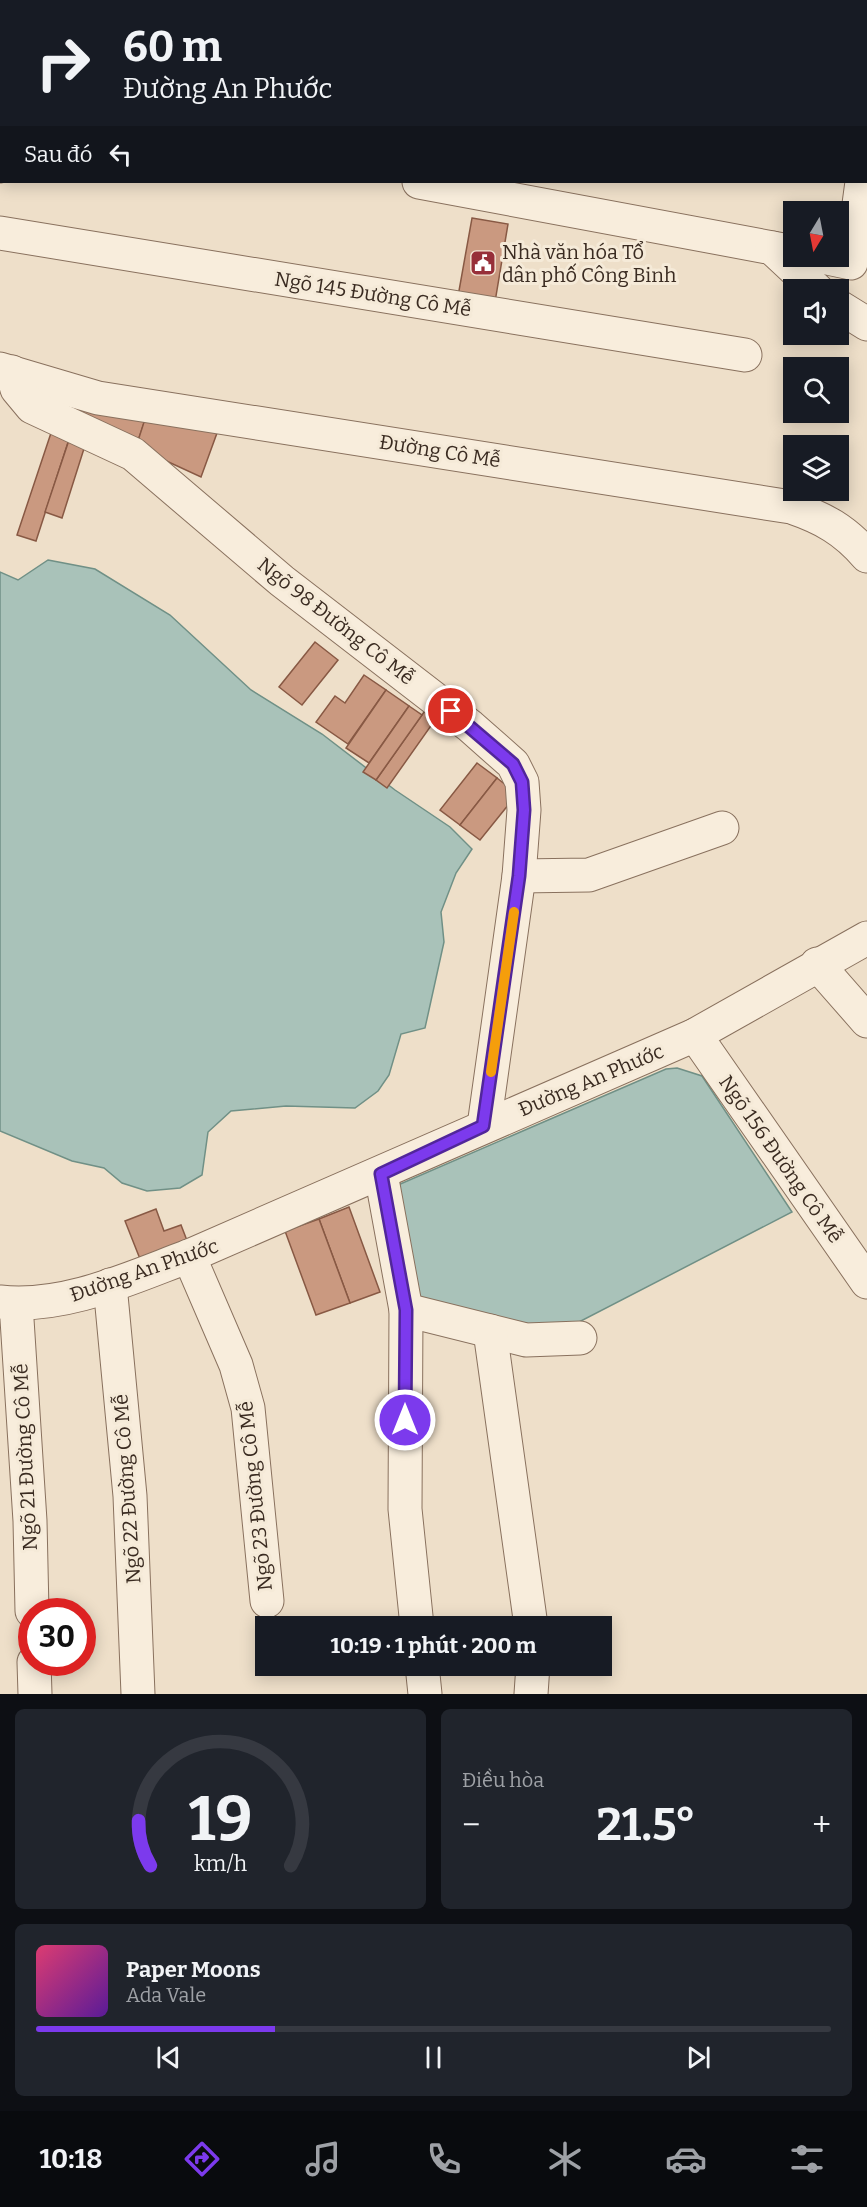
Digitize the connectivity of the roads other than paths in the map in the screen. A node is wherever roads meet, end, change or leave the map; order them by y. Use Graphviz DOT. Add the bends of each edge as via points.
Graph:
graph roads {
  1 [pos="424,183"];
  2 [pos="862,183"];
  3 [pos="0,233"];
  4 [pos="783,250"];
  5 [pos="849,263"];
  6 [pos="797,267"];
  7 [pos="808,279"];
  8 [pos="849,313"];
  9 [pos="867,324"];
  10 [pos="745,355"];
  11 [pos="6,371"];
  12 [pos="867,556"];
  13 [pos="723,828"];
  14 [pos="519,876"];
  15 [pos="867,938"];
  16 [pos="817,964"];
  17 [pos="867,1021"];
  18 [pos="695,1035"];
  19 [pos="483,1126"];
  20 [pos="381,1174"];
  21 [pos="189,1257"];
  22 [pos="867,1282"];
  23 [pos="110,1285"];
  24 [pos="8,1303"];
  25 [pos="406,1310"];
  26 [pos="490,1331"];
  27 [pos="580,1338"];
  28 [pos="32,1598"];
  29 [pos="267,1601"];
  30 [pos="416,1616"];
  31 [pos="530,1616"];
  32 [pos="34,1676"];
  33 [pos="423,1676"];
  34 [pos="532,1676"];
  35 [pos="34,1694"];
  36 [pos="138,1694"];
  37 [pos="425,1694"];
  38 [pos="531,1694"];
  1 -- 4 [label="street"];
  2 -- 5 [label="street"];
  3 -- 10 [label="street, Ngõ 145 Đường Cô Mễ"];
  6 -- 7 [label="street"];
  8 -- 9 [label="street"];
  11 -- 12 [label="street, Đường Cô Mễ" via="98,398 791,507 823,518"];
  11 -- 14 [label="street, Ngõ 98 Đường Cô Mễ" via="32,407 133,454 282,580 513,764 522,782 524,810"];
  13 -- 14 [label="street" via="589,875"];
  14 -- 19 [label="street, Ngõ 98 Đường Cô Mễ"];
  15 -- 16 [label="street, Đường An Phước"];
  16 -- 17 [label="street"];
  16 -- 18 [label="street, Đường An Phước"];
  18 -- 19 [label="street, Đường An Phước"];
  18 -- 22 [label="street, Ngõ 156 Đường Cô Mễ"];
  19 -- 20 [label="street, Đường An Phước"];
  20 -- 21 [label="street, Đường An Phước"];
  20 -- 25 [label="street"];
  21 -- 23 [label="street, Đường An Phước"];
  21 -- 29 [label="street, Ngõ 23 Đường Cô Mễ" via="236,1365 248,1408"];
  23 -- 24 [label="street, Đường An Phước" via="61,1299"];
  23 -- 36 [label="street, Ngõ 22 Đường Cô Mễ" via="130,1496"];
  24 -- 28 [label="street, Ngõ 21 Đường Cô Mễ" via="30,1521"];
  25 -- 26 [label="street"];
  25 -- 30 [label="street" via="405,1509"];
  26 -- 27 [label="street" via="526,1340"];
  26 -- 31 [label="street"];
  32 -- 35 [label="street"];
  33 -- 37 [label="street"];
  34 -- 38 [label="street"];
}
